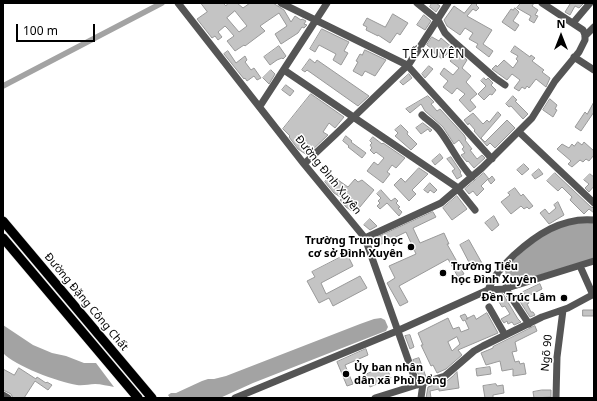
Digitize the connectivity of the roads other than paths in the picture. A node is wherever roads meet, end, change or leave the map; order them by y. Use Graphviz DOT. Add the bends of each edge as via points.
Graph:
graph roads {
  1 [pos="178,3"];
  2 [pos="281,3"];
  3 [pos="328,3"];
  4 [pos="416,3"];
  5 [pos="448,3"];
  6 [pos="542,3"];
  7 [pos="590,3"];
  8 [pos="316,20"];
  9 [pos="438,20"];
  10 [pos="573,23"];
  11 [pos="594,27"];
  12 [pos="585,36"];
  13 [pos="574,57"];
  14 [pos="407,65"];
  15 [pos="284,70"];
  16 [pos="594,70"];
  17 [pos="505,85"];
  18 [pos="260,106"];
  19 [pos="422,114"];
  20 [pos="353,118"];
  21 [pos="519,132"];
  22 [pos="492,159"];
  23 [pos="304,164"];
  24 [pos="472,177"];
  25 [pos="458,189"];
  26 [pos="594,203"];
  27 [pos="474,210"];
  28 [pos="594,220"];
  29 [pos="3,221"];
  30 [pos="3,238"];
  31 [pos="365,238"];
  32 [pos="594,262"];
  33 [pos="580,266"];
  34 [pos="505,288"];
  35 [pos="488,290"];
  36 [pos="594,295"];
  37 [pos="489,307"];
  38 [pos="563,310"];
  39 [pos="529,324"];
  40 [pos="397,331"];
  41 [pos="505,335"];
  42 [pos="420,384"];
  43 [pos="3,395"];
  44 [pos="148,397"];
  45 [pos="8,398"];
  46 [pos="138,398"];
  47 [pos="235,398"];
  48 [pos="375,398"];
  49 [pos="421,398"];
  50 [pos="556,398"];
  1 -- 18 [label="street, Đường Đình Xuyên"];
  2 -- 8 [label="street"];
  3 -- 8 [label="street"];
  4 -- 9 [label="street"];
  5 -- 9 [label="street"];
  6 -- 10 [label="street"];
  7 -- 10 [label="street"];
  8 -- 14 [label="street"];
  8 -- 15 [label="street"];
  9 -- 14 [label="street"];
  9 -- 17 [label="street" via="454,42"];
  10 -- 12 [label="street" via="583,30"];
  11 -- 12 [label="street"];
  12 -- 13 [label="street"];
  13 -- 16 [label="street"];
  13 -- 21 [label="street" via="555,81 532,118"];
  14 -- 20 [label="street"];
  14 -- 22 [label="street"];
  15 -- 18 [label="street"];
  15 -- 20 [label="street"];
  18 -- 23 [label="street, Đường Đình Xuyên"];
  19 -- 24 [label="street" via="438,128 454,155"];
  20 -- 23 [label="street"];
  20 -- 25 [label="street"];
  21 -- 22 [label="street"];
  21 -- 26 [label="street"];
  22 -- 24 [label="street"];
  23 -- 31 [label="street, Đường Đình Xuyên"];
  24 -- 25 [label="street"];
  25 -- 27 [label="street"];
  25 -- 31 [label="street" via="441,203"];
  28 -- 35 [label="street" via="565,222 531,241 501,268"];
  29 -- 44 [label="main road, Đường Đặng Công Chất"];
  30 -- 46 [label="main road, Đường Đặng Công Chất"];
  31 -- 40 [label="street, Đường Đình Xuyên"];
  32 -- 33 [label="street"];
  33 -- 34 [label="street"];
  33 -- 36 [label="street"];
  34 -- 35 [label="street"];
  34 -- 39 [label="street"];
  35 -- 40 [label="street"];
  36 -- 38 [label="street"];
  37 -- 41 [label="street"];
  38 -- 39 [label="street"];
  38 -- 50 [label="street, Ngõ 90" via="557,357"];
  39 -- 41 [label="street"];
  40 -- 42 [label="street, Đường Đình Xuyên"];
  40 -- 47 [label="street"];
  41 -- 42 [label="street" via="474,351 445,376"];
  42 -- 48 [label="street"];
  42 -- 49 [label="street"];
  43 -- 45 [label="street"];
}
